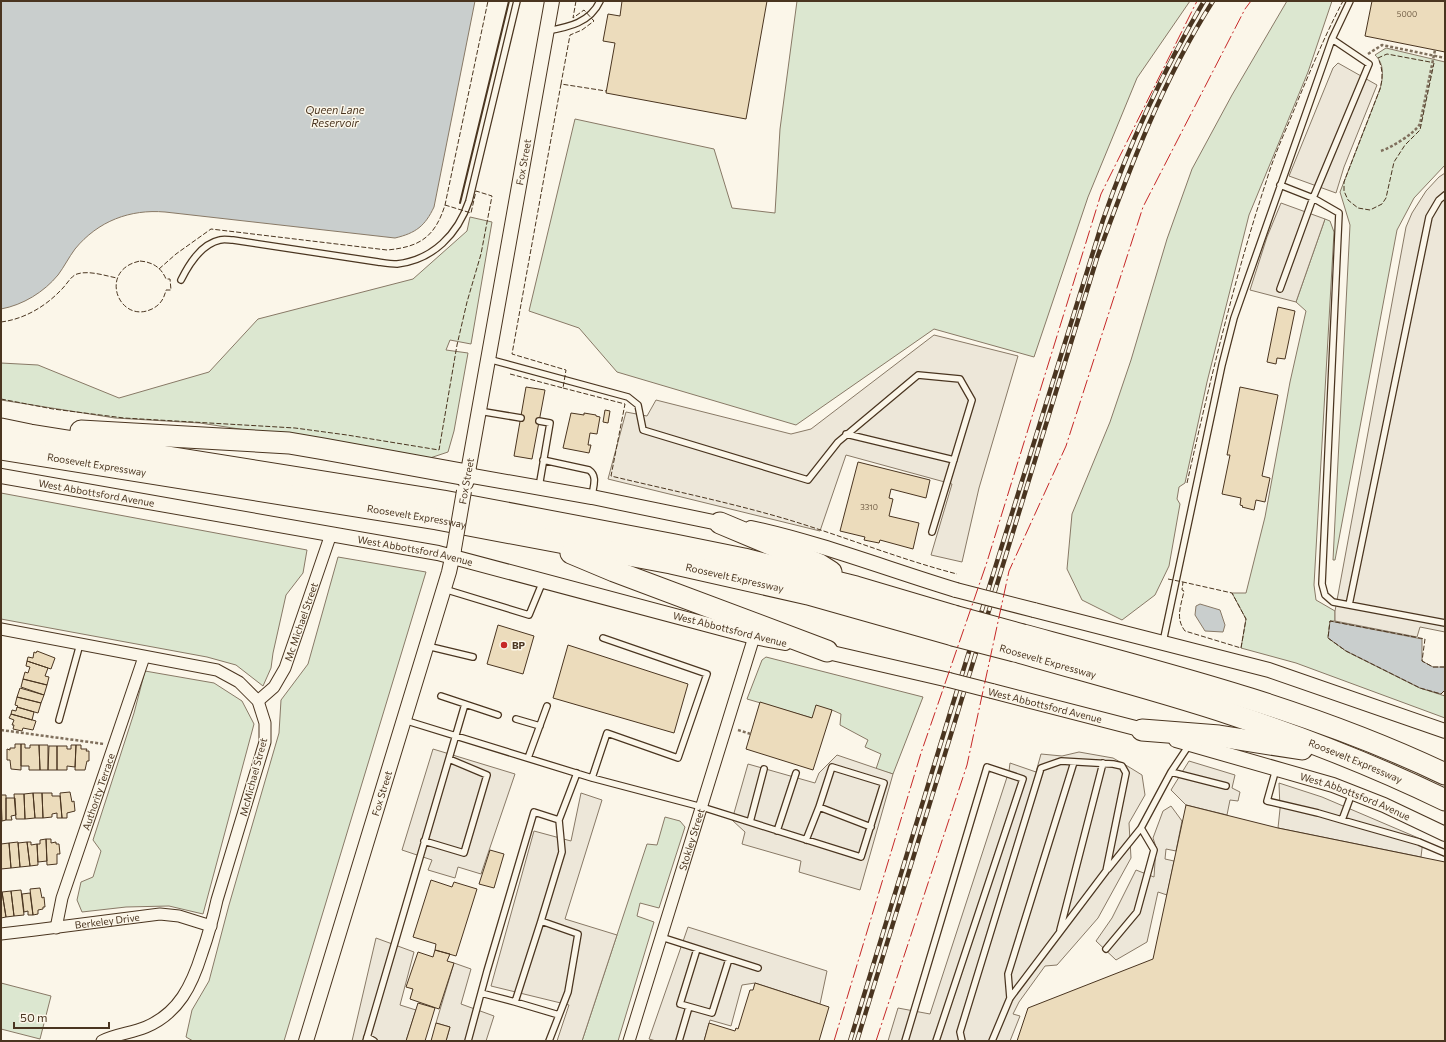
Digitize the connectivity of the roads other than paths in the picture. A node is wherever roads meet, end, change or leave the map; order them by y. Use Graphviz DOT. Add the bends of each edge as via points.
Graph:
graph roads {
  1 [pos="517,1"];
  2 [pos="552,1"];
  3 [pos="600,1"];
  4 [pos="1350,1"];
  5 [pos="547,31"];
  6 [pos="1332,39"];
  7 [pos="1280,185"];
  8 [pos="1445,195"];
  9 [pos="1312,198"];
  10 [pos="181,280"];
  11 [pos="1280,289"];
  12 [pos="488,359"];
  13 [pos="479,411"];
  14 [pos="521,418"];
  15 [pos="539,421"];
  16 [pos="1,429"];
  17 [pos="846,434"];
  18 [pos="30,435"];
  19 [pos="1,448"];
  20 [pos="543,460"];
  21 [pos="954,460"];
  22 [pos="1,476"];
  23 [pos="466,483"];
  24 [pos="539,487"];
  25 [pos="592,497"];
  26 [pos="720,523"];
  27 [pos="932,532"];
  28 [pos="332,534"];
  29 [pos="533,537"];
  30 [pos="453,553"];
  31 [pos="543,581"];
  32 [pos="856,587"];
  33 [pos="444,589"];
  34 [pos="1349,605"];
  35 [pos="1445,623"];
  36 [pos="954,625"];
  37 [pos="1,629"];
  38 [pos="754,637"];
  39 [pos="603,638"];
  40 [pos="1163,642"];
  41 [pos="1019,643"];
  42 [pos="80,644"];
  43 [pos="427,646"];
  44 [pos="826,651"];
  45 [pos="144,657"];
  46 [pos="473,657"];
  47 [pos="441,696"];
  48 [pos="258,702"];
  49 [pos="465,704"];
  50 [pos="547,706"];
  51 [pos="498,715"];
  52 [pos="516,719"];
  53 [pos="58,720"];
  54 [pos="404,720"];
  55 [pos="540,726"];
  56 [pos="1142,730"];
  57 [pos="1445,731"];
  58 [pos="455,736"];
  59 [pos="1190,743"];
  60 [pos="1347,756"];
  61 [pos="528,758"];
  62 [pos="448,759"];
  63 [pos="1074,762"];
  64 [pos="1103,764"];
  65 [pos="764,769"];
  66 [pos="1276,769"];
  67 [pos="1171,772"];
  68 [pos="577,773"];
  69 [pos="796,774"];
  70 [pos="1445,774"];
  71 [pos="592,778"];
  72 [pos="1226,786"];
  73 [pos="1352,792"];
  74 [pos="1445,800"];
  75 [pos="702,807"];
  76 [pos="819,807"];
  77 [pos="559,820"];
  78 [pos="1342,820"];
  79 [pos="750,822"];
  80 [pos="871,827"];
  81 [pos="1141,828"];
  82 [pos="777,831"];
  83 [pos="1445,834"];
  84 [pos="806,840"];
  85 [pos="424,841"];
  86 [pos="1445,853"];
  87 [pos="1106,871"];
  88 [pos="541,921"];
  89 [pos="211,926"];
  90 [pos="56,928"];
  91 [pos="1059,933"];
  92 [pos="1,934"];
  93 [pos="661,937"];
  94 [pos="697,949"];
  95 [pos="1106,949"];
  96 [pos="729,959"];
  97 [pos="758,968"];
  98 [pos="481,993"];
  99 [pos="1010,998"];
  100 [pos="515,1002"];
  101 [pos="689,1007"];
  102 [pos="559,1015"];
  103 [pos="366,1039"];
  104 [pos="102,1041"];
  105 [pos="306,1041"];
  106 [pos="374,1041"];
  107 [pos="468,1041"];
  108 [pos="550,1041"];
  109 [pos="629,1041"];
  110 [pos="679,1041"];
  111 [pos="905,1041"];
  112 [pos="936,1041"];
  113 [pos="962,1041"];
  114 [pos="992,1041"];
  1 -- 10 [label="lane" via="467,206 457,228 438,249 425,256 397,264 220,240 200,251 188,264"];
  2 -- 5 [label="street, Fox Street"];
  3 -- 5 [label="lane" via="581,22"];
  4 -- 6 [label="lane"];
  5 -- 12 [label="street, Fox Street"];
  6 -- 7 [label="lane"];
  6 -- 9 [label="lane" via="1369,64"];
  7 -- 9 [label="lane"];
  7 -- 40 [label="lane" via="1234,318"];
  8 -- 34 [label="lane" via="1428,217"];
  9 -- 11 [label="lane"];
  9 -- 34 [label="lane" via="1339,213 1322,584 1325,595 1333,602"];
  12 -- 13 [label="street, Fox Street"];
  12 -- 17 [label="lane" via="628,397 638,404 643,430 808,480"];
  13 -- 14 [label="lane"];
  13 -- 23 [label="street, Fox Street"];
  15 -- 20 [label="lane" via="550,423"];
  16 -- 18 [label="highway, Roosevelt Expressway"];
  17 -- 21 [label="lane"];
  17 -- 21 [label="lane" via="918,375 960,379 972,400"];
  18 -- 23 [label="highway" via="69,431 289,444 324,449"];
  18 -- 32 [label="highway, Roosevelt Expressway" via="466,505 744,559"];
  19 -- 29 [label="highway, Roosevelt Expressway"];
  20 -- 24 [label="lane"];
  20 -- 25 [label="lane" via="593,472 595,477"];
  21 -- 27 [label="lane"];
  22 -- 28 [label="street, West Abbottsford Avenue"];
  23 -- 24 [label="street"];
  23 -- 30 [label="street, Fox Street, bridge"];
  24 -- 25 [label="street"];
  25 -- 26 [label="street"];
  26 -- 32 [label="highway" via="820,565"];
  26 -- 40 [label="street, bridge" via="774,533 956,590"];
  28 -- 30 [label="street, West Abbottsford Avenue" via="438,553"];
  28 -- 48 [label="street, Mc Michael Street" via="285,668 274,687"];
  29 -- 36 [label="highway, Roosevelt Expressway" via="671,563"];
  29 -- 44 [label="highway" via="614,571"];
  30 -- 31 [label="street, West Abbottsford Avenue"];
  30 -- 33 [label="street, Fox Street"];
  31 -- 33 [label="lane" via="529,615"];
  31 -- 38 [label="street, West Abbottsford Avenue"];
  32 -- 36 [label="highway, Roosevelt Expressway"];
  33 -- 43 [label="street, Fox Street"];
  34 -- 35 [label="lane"];
  36 -- 41 [label="highway, Roosevelt Expressway, bridge"];
  37 -- 42 [label="street, McMichael Street"];
  38 -- 44 [label="street, West Abbottsford Avenue"];
  38 -- 75 [label="street, Stokley Street"];
  39 -- 71 [label="lane" via="707,674 678,758 607,733"];
  40 -- 57 [label="street" via="1287,675"];
  41 -- 60 [label="highway, Roosevelt Expressway" via="1142,687 1276,729"];
  41 -- 70 [label="highway, Roosevelt Expressway" via="1172,675 1351,735"];
  42 -- 45 [label="street, McMichael Street"];
  42 -- 53 [label="lane"];
  43 -- 46 [label="lane"];
  43 -- 54 [label="street, Fox Street"];
  44 -- 56 [label="street, West Abbottsford Avenue, bridge"];
  45 -- 48 [label="street, McMichael Street" via="217,670 239,682"];
  45 -- 90 [label="street, Authority Terrace" via="62,898"];
  47 -- 49 [label="lane"];
  48 -- 89 [label="street, McMichael Street" via="265,723 265,742"];
  49 -- 51 [label="lane"];
  49 -- 58 [label="lane"];
  50 -- 55 [label="lane"];
  52 -- 55 [label="lane"];
  54 -- 58 [label="lane"];
  54 -- 105 [label="street, Fox Street"];
  55 -- 61 [label="lane"];
  56 -- 59 [label="street, West Abbottsford Avenue"];
  56 -- 60 [label="highway" via="1219,736"];
  58 -- 61 [label="lane"];
  58 -- 62 [label="lane"];
  59 -- 66 [label="street, West Abbottsford Avenue"];
  59 -- 67 [label="lane"];
  60 -- 74 [label="highway, Roosevelt Expressway"];
  61 -- 68 [label="lane"];
  62 -- 85 [label="lane"];
  62 -- 85 [label="lane" via="487,775 464,853"];
  63 -- 64 [label="lane"];
  63 -- 99 [label="lane" via="1008,974"];
  63 -- 113 [label="lane" via="1061,762 1041,768 960,1032"];
  64 -- 87 [label="lane" via="1122,766 1126,773"];
  64 -- 91 [label="lane"];
  65 -- 79 [label="lane"];
  66 -- 73 [label="street, West Abbottsford Avenue"];
  66 -- 78 [label="lane" via="1267,801"];
  67 -- 72 [label="lane"];
  67 -- 81 [label="lane"];
  68 -- 71 [label="lane"];
  68 -- 77 [label="lane"];
  69 -- 82 [label="lane"];
  71 -- 75 [label="lane"];
  73 -- 78 [label="lane"];
  73 -- 83 [label="street, West Abbottsford Avenue"];
  75 -- 79 [label="lane"];
  75 -- 93 [label="street, Stokley Street"];
  76 -- 80 [label="lane"];
  76 -- 80 [label="lane" via="832,767 884,784"];
  76 -- 84 [label="lane"];
  77 -- 88 [label="lane" via="562,852"];
  77 -- 98 [label="lane" via="534,812"];
  78 -- 86 [label="lane" via="1419,842"];
  79 -- 82 [label="lane"];
  80 -- 84 [label="lane" via="861,858"];
  81 -- 87 [label="lane"];
  81 -- 95 [label="lane" via="1154,850 1137,912"];
  82 -- 84 [label="lane"];
  85 -- 103 [label="lane"];
  87 -- 91 [label="lane"];
  88 -- 100 [label="lane"];
  88 -- 102 [label="lane" via="578,934 568,992"];
  89 -- 90 [label="street, Berkeley Drive" via="179,916 160,914"];
  89 -- 104 [label="street, McMichael Street" via="195,975 177,1006 147,1027"];
  90 -- 92 [label="street, Berkeley Drive"];
  91 -- 99 [label="lane"];
  93 -- 94 [label="lane"];
  93 -- 109 [label="street, Stokley Street"];
  94 -- 96 [label="lane"];
  94 -- 101 [label="lane" via="680,1004"];
  96 -- 97 [label="lane"];
  96 -- 101 [label="lane" via="712,1013"];
  98 -- 100 [label="lane"];
  98 -- 107 [label="lane"];
  99 -- 114 [label="lane"];
  100 -- 102 [label="lane"];
  101 -- 110 [label="lane"];
  102 -- 108 [label="lane"];
  103 -- 106 [label="lane"];
  111 -- 112 [label="lane" via="987,767 1023,779"];
}
